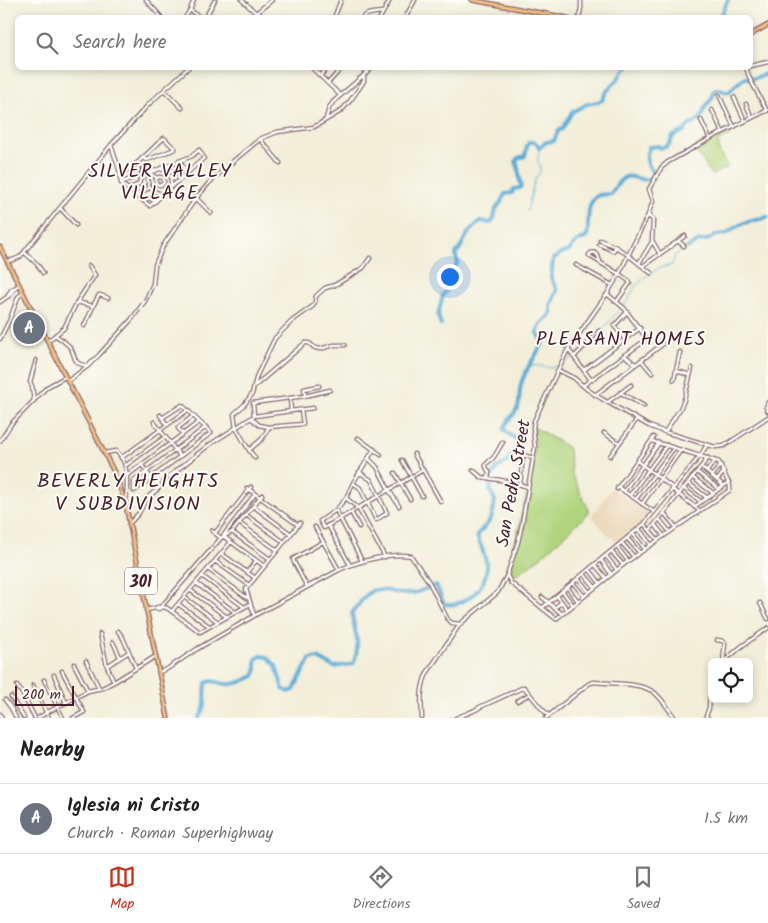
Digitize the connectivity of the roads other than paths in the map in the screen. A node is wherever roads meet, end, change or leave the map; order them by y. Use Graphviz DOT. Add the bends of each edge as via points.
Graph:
graph roads {
  1 [pos="146,0"];
  2 [pos="194,0"];
  3 [pos="215,0"];
  4 [pos="242,0"];
  5 [pos="272,0"];
  6 [pos="341,0"];
  7 [pos="390,0"];
  8 [pos="415,0"];
  9 [pos="472,0"];
  10 [pos="581,0"];
  11 [pos="190,10"];
  12 [pos="257,12"];
  13 [pos="383,12"];
  14 [pos="159,15"];
  15 [pos="187,15"];
  16 [pos="197,15"];
  17 [pos="207,15"];
  18 [pos="254,15"];
  19 [pos="259,15"];
  20 [pos="335,15"];
  21 [pos="364,15"];
  22 [pos="382,15"];
  23 [pos="407,15"];
  24 [pos="552,15"];
  25 [pos="580,15"];
  26 [pos="768,25"];
  27 [pos="753,32"];
  28 [pos="768,62"];
  29 [pos="753,65"];
  30 [pos="186,70"];
  31 [pos="314,70"];
  32 [pos="326,70"];
  33 [pos="340,70"];
  34 [pos="362,70"];
  35 [pos="370,70"];
  36 [pos="747,70"];
  37 [pos="365,74"];
  38 [pos="321,76"];
  39 [pos="328,83"];
  40 [pos="164,90"];
  41 [pos="340,95"];
  42 [pos="719,95"];
  43 [pos="734,97"];
  44 [pos="746,104"];
  45 [pos="182,108"];
  46 [pos="712,110"];
  47 [pos="768,110"];
  48 [pos="752,118"];
  49 [pos="326,119"];
  50 [pos="701,120"];
  51 [pos="745,122"];
  52 [pos="734,127"];
  53 [pos="723,132"];
  54 [pos="260,138"];
  55 [pos="710,139"];
  56 [pos="111,145"];
  57 [pos="142,158"];
  58 [pos="179,161"];
  59 [pos="280,163"];
  60 [pos="137,164"];
  61 [pos="171,164"];
  62 [pos="143,168"];
  63 [pos="159,169"];
  64 [pos="149,173"];
  65 [pos="188,173"];
  66 [pos="120,175"];
  67 [pos="157,178"];
  68 [pos="181,179"];
  69 [pos="121,182"];
  70 [pos="164,184"];
  71 [pos="170,187"];
  72 [pos="149,188"];
  73 [pos="129,189"];
  74 [pos="162,194"];
  75 [pos="136,195"];
  76 [pos="196,198"];
  77 [pos="143,200"];
  78 [pos="156,201"];
  79 [pos="60,208"];
  80 [pos="210,213"];
  81 [pos="648,216"];
  82 [pos="76,225"];
  83 [pos="685,236"];
  84 [pos="600,240"];
  85 [pos="678,241"];
  86 [pos="652,242"];
  87 [pos="599,244"];
  88 [pos="684,246"];
  89 [pos="0,247"];
  90 [pos="616,247"];
  91 [pos="24,252"];
  92 [pos="660,254"];
  93 [pos="628,255"];
  94 [pos="370,258"];
  95 [pos="7,261"];
  96 [pos="600,262"];
  97 [pos="639,263"];
  98 [pos="89,266"];
  99 [pos="576,266"];
  100 [pos="643,266"];
  101 [pos="43,273"];
  102 [pos="651,273"];
  103 [pos="619,274"];
  104 [pos="19,285"];
  105 [pos="612,286"];
  106 [pos="22,293"];
  107 [pos="607,294"];
  108 [pos="108,298"];
  109 [pos="616,301"];
  110 [pos="0,302"];
  111 [pos="77,302"];
  112 [pos="93,306"];
  113 [pos="627,312"];
  114 [pos="84,326"];
  115 [pos="640,328"];
  116 [pos="599,331"];
  117 [pos="55,335"];
  118 [pos="0,339"];
  119 [pos="625,339"];
  120 [pos="48,341"];
  121 [pos="663,344"];
  122 [pos="345,345"];
  123 [pos="568,349"];
  124 [pos="680,352"];
  125 [pos="624,355"];
  126 [pos="574,357"];
  127 [pos="36,360"];
  128 [pos="641,360"];
  129 [pos="635,364"];
  130 [pos="88,366"];
  131 [pos="692,368"];
  132 [pos="558,370"];
  133 [pos="584,370"];
  134 [pos="676,371"];
  135 [pos="652,373"];
  136 [pos="690,375"];
  137 [pos="65,378"];
  138 [pos="591,380"];
  139 [pos="674,380"];
  140 [pos="68,382"];
  141 [pos="584,385"];
  142 [pos="631,385"];
  143 [pos="254,386"];
  144 [pos="319,386"];
  145 [pos="330,390"];
  146 [pos="621,393"];
  147 [pos="595,395"];
  148 [pos="305,396"];
  149 [pos="290,398"];
  150 [pos="34,401"];
  151 [pos="608,402"];
  152 [pos="768,402"];
  153 [pos="644,406"];
  154 [pos="313,408"];
  155 [pos="188,410"];
  156 [pos="301,410"];
  157 [pos="291,411"];
  158 [pos="768,411"];
  159 [pos="160,415"];
  160 [pos="193,416"];
  161 [pos="253,417"];
  162 [pos="768,417"];
  163 [pos="162,418"];
  164 [pos="637,419"];
  165 [pos="154,422"];
  166 [pos="199,422"];
  167 [pos="167,425"];
  168 [pos="206,427"];
  169 [pos="269,427"];
  170 [pos="236,428"];
  171 [pos="160,430"];
  172 [pos="665,432"];
  173 [pos="604,433"];
  174 [pos="183,434"];
  175 [pos="165,436"];
  176 [pos="358,438"];
  177 [pos="0,441"];
  178 [pos="503,442"];
  179 [pos="170,443"];
  180 [pos="619,443"];
  181 [pos="659,443"];
  182 [pos="667,445"];
  183 [pos="707,445"];
  184 [pos="674,448"];
  185 [pos="374,449"];
  186 [pos="175,450"];
  187 [pos="249,450"];
  188 [pos="681,450"];
  189 [pos="105,453"];
  190 [pos="414,454"];
  191 [pos="381,455"];
  192 [pos="180,456"];
  193 [pos="610,456"];
  194 [pos="700,456"];
  195 [pos="121,458"];
  196 [pos="255,458"];
  197 [pos="368,458"];
  198 [pos="533,458"];
  199 [pos="708,458"];
  200 [pos="402,460"];
  201 [pos="637,461"];
  202 [pos="715,461"];
  203 [pos="141,465"];
  204 [pos="721,465"];
  205 [pos="125,466"];
  206 [pos="643,466"];
  207 [pos="701,466"];
  208 [pos="423,470"];
  209 [pos="473,470"];
  210 [pos="648,470"];
  211 [pos="707,471"];
  212 [pos="146,472"];
  213 [pos="359,472"];
  214 [pos="697,472"];
  215 [pos="724,472"];
  216 [pos="395,473"];
  217 [pos="654,474"];
  218 [pos="128,475"];
  219 [pos="712,476"];
  220 [pos="411,477"];
  221 [pos="151,478"];
  222 [pos="660,478"];
  223 [pos="692,478"];
  224 [pos="489,479"];
  225 [pos="717,480"];
  226 [pos="729,482"];
  227 [pos="353,483"];
  228 [pos="401,483"];
  229 [pos="688,483"];
  230 [pos="520,484"];
  231 [pos="724,486"];
  232 [pos="528,487"];
  233 [pos="683,488"];
  234 [pos="673,489"];
  235 [pos="718,489"];
  236 [pos="389,490"];
  237 [pos="624,491"];
  238 [pos="255,494"];
  239 [pos="679,494"];
  240 [pos="713,494"];
  241 [pos="630,495"];
  242 [pos="261,496"];
  243 [pos="378,496"];
  244 [pos="422,496"];
  245 [pos="346,498"];
  246 [pos="707,498"];
  247 [pos="410,499"];
  248 [pos="636,499"];
  249 [pos="441,502"];
  250 [pos="701,502"];
  251 [pos="367,503"];
  252 [pos="642,504"];
  253 [pos="126,506"];
  254 [pos="253,506"];
  255 [pos="399,506"];
  256 [pos="694,507"];
  257 [pos="358,508"];
  258 [pos="336,510"];
  259 [pos="700,511"];
  260 [pos="352,512"];
  261 [pos="654,512"];
  262 [pos="664,513"];
  263 [pos="246,515"];
  264 [pos="340,518"];
  265 [pos="659,519"];
  266 [pos="239,523"];
  267 [pos="129,524"];
  268 [pos="644,524"];
  269 [pos="655,524"];
  270 [pos="328,525"];
  271 [pos="359,526"];
  272 [pos="315,527"];
  273 [pos="676,527"];
  274 [pos="324,528"];
  275 [pos="639,529"];
  276 [pos="650,530"];
  277 [pos="232,532"];
  278 [pos="317,532"];
  279 [pos="670,532"];
  280 [pos="291,534"];
  281 [pos="633,534"];
  282 [pos="664,536"];
  283 [pos="222,537"];
  284 [pos="627,538"];
  285 [pos="658,540"];
  286 [pos="231,542"];
  287 [pos="284,542"];
  288 [pos="323,542"];
  289 [pos="622,543"];
  290 [pos="651,545"];
  291 [pos="617,547"];
  292 [pos="645,549"];
  293 [pos="277,551"];
  294 [pos="611,551"];
  295 [pos="639,553"];
  296 [pos="222,554"];
  297 [pos="606,556"];
  298 [pos="385,557"];
  299 [pos="634,557"];
  300 [pos="270,559"];
  301 [pos="600,560"];
  302 [pos="215,561"];
  303 [pos="256,561"];
  304 [pos="362,561"];
  305 [pos="628,561"];
  306 [pos="350,565"];
  307 [pos="595,565"];
  308 [pos="623,565"];
  309 [pos="264,566"];
  310 [pos="208,569"];
  311 [pos="589,569"];
  312 [pos="339,570"];
  313 [pos="617,570"];
  314 [pos="246,572"];
  315 [pos="584,574"];
  316 [pos="611,574"];
  317 [pos="507,575"];
  318 [pos="202,576"];
  319 [pos="255,578"];
  320 [pos="578,578"];
  321 [pos="606,578"];
  322 [pos="196,583"];
  323 [pos="572,583"];
  324 [pos="600,583"];
  325 [pos="249,585"];
  326 [pos="307,587"];
  327 [pos="568,587"];
  328 [pos="595,587"];
  329 [pos="190,590"];
  330 [pos="562,591"];
  331 [pos="589,592"];
  332 [pos="557,596"];
  333 [pos="584,596"];
  334 [pos="184,597"];
  335 [pos="542,597"];
  336 [pos="249,599"];
  337 [pos="578,600"];
  338 [pos="166,602"];
  339 [pos="548,602"];
  340 [pos="562,602"];
  341 [pos="760,603"];
  342 [pos="178,604"];
  343 [pos="250,604"];
  344 [pos="573,605"];
  345 [pos="161,607"];
  346 [pos="244,607"];
  347 [pos="167,608"];
  348 [pos="542,608"];
  349 [pos="554,608"];
  350 [pos="567,609"];
  351 [pos="146,610"];
  352 [pos="172,611"];
  353 [pos="236,612"];
  354 [pos="562,614"];
  355 [pos="254,615"];
  356 [pos="227,617"];
  357 [pos="768,619"];
  358 [pos="218,622"];
  359 [pos="460,624"];
  360 [pos="209,627"];
  361 [pos="768,628"];
  362 [pos="118,631"];
  363 [pos="100,634"];
  364 [pos="717,640"];
  365 [pos="114,642"];
  366 [pos="129,652"];
  367 [pos="156,656"];
  368 [pos="120,657"];
  369 [pos="723,658"];
  370 [pos="728,658"];
  371 [pos="86,661"];
  372 [pos="74,664"];
  373 [pos="107,666"];
  374 [pos="136,668"];
  375 [pos="62,671"];
  376 [pos="159,672"];
  377 [pos="54,675"];
  378 [pos="44,680"];
  379 [pos="114,682"];
  380 [pos="33,685"];
  381 [pos="17,686"];
  382 [pos="99,688"];
  383 [pos="88,691"];
  384 [pos="530,694"];
  385 [pos="11,697"];
  386 [pos="77,697"];
  387 [pos="5,700"];
  388 [pos="517,700"];
  389 [pos="66,702"];
  390 [pos="709,703"];
  391 [pos="57,707"];
  392 [pos="46,713"];
  393 [pos="0,714"];
  394 [pos="549,716"];
  395 [pos="2,718"];
  396 [pos="16,718"];
  397 [pos="24,718"];
  398 [pos="36,718"];
  399 [pos="49,718"];
  400 [pos="63,718"];
  401 [pos="73,718"];
  402 [pos="168,718"];
  403 [pos="422,718"];
  404 [pos="456,718"];
  405 [pos="546,718"];
  406 [pos="675,718"];
  407 [pos="708,718"];
  1 -- 14 [label="street"];
  2 -- 11 [label="street"];
  3 -- 17 [label="street"];
  4 -- 12 [label="street"];
  5 -- 12 [label="street"];
  6 -- 20 [label="street"];
  7 -- 13 [label="street"];
  8 -- 23 [label="street"];
  9 -- 24 [label="main road"];
  10 -- 25 [label="street"];
  11 -- 15 [label="street"];
  11 -- 16 [label="street"];
  12 -- 18 [label="street"];
  12 -- 19 [label="street"];
  13 -- 21 [label="street"];
  13 -- 22 [label="street"];
  26 -- 27 [label="main road"];
  28 -- 29 [label="street"];
  30 -- 40 [label="street"];
  31 -- 38 [label="street"];
  32 -- 38 [label="street"];
  33 -- 39 [label="street"];
  34 -- 37 [label="street"];
  35 -- 37 [label="street"];
  36 -- 47 [label="street"];
  37 -- 41 [label="street"];
  37 -- 49 [label="street" via="364,81 344,108"];
  38 -- 39 [label="street"];
  39 -- 41 [label="street"];
  40 -- 45 [label="street"];
  40 -- 56 [label="street"];
  41 -- 49 [label="street" via="329,108"];
  42 -- 52 [label="street"];
  43 -- 51 [label="street"];
  44 -- 48 [label="street"];
  46 -- 53 [label="street"];
  47 -- 48 [label="street, San Pedro Street"];
  48 -- 51 [label="street, San Pedro Street"];
  49 -- 54 [label="street" via="314,126"];
  50 -- 55 [label="street"];
  51 -- 52 [label="street, San Pedro Street"];
  52 -- 53 [label="street, San Pedro Street"];
  53 -- 55 [label="street, San Pedro Street"];
  54 -- 59 [label="street"];
  54 -- 76 [label="street"];
  55 -- 81 [label="street, San Pedro Street" via="661,168 648,189 653,201"];
  56 -- 66 [label="street"];
  56 -- 79 [label="street"];
  57 -- 57 [label="street" via="147,160 175,149 164,138"];
  57 -- 60 [label="street"];
  58 -- 61 [label="street"];
  58 -- 65 [label="street"];
  58 -- 65 [label="street" via="199,150 204,158"];
  60 -- 62 [label="street"];
  60 -- 66 [label="street"];
  60 -- 69 [label="street" via="135,177"];
  61 -- 63 [label="street"];
  61 -- 68 [label="street"];
  62 -- 64 [label="street"];
  62 -- 73 [label="street" via="139,184"];
  63 -- 64 [label="street"];
  63 -- 71 [label="street" via="171,176"];
  64 -- 67 [label="street"];
  64 -- 72 [label="street"];
  65 -- 68 [label="street"];
  66 -- 69 [label="street"];
  67 -- 70 [label="street" via="162,178"];
  67 -- 70 [label="street" via="158,184"];
  68 -- 71 [label="street"];
  69 -- 73 [label="street"];
  70 -- 71 [label="street"];
  71 -- 74 [label="street"];
  72 -- 74 [label="street"];
  72 -- 75 [label="street"];
  73 -- 75 [label="street"];
  74 -- 78 [label="street"];
  75 -- 77 [label="street"];
  76 -- 80 [label="street"];
  76 -- 130 [label="street" via="159,254 153,284 145,301"];
  77 -- 78 [label="street"];
  77 -- 78 [label="street" via="150,206"];
  79 -- 82 [label="street"];
  79 -- 91 [label="street"];
  81 -- 86 [label="street" via="653,220"];
  81 -- 93 [label="street, San Pedro Street"];
  83 -- 85 [label="street"];
  84 -- 90 [label="street"];
  85 -- 88 [label="street"];
  85 -- 92 [label="street"];
  86 -- 92 [label="street"];
  86 -- 97 [label="street"];
  87 -- 90 [label="street" via="613,251"];
  89 -- 95 [label="main road, 301"];
  90 -- 93 [label="street"];
  91 -- 95 [label="street"];
  91 -- 101 [label="street"];
  92 -- 100 [label="street"];
  93 -- 97 [label="street"];
  93 -- 103 [label="street, San Pedro Street"];
  94 -- 143 [label="street" via="357,272 322,289 313,306 278,334"];
  95 -- 104 [label="main road, 301"];
  96 -- 96 [label="street" via="597,254 590,254 590,256"];
  96 -- 103 [label="street"];
  97 -- 100 [label="street"];
  98 -- 111 [label="street" via="95,275"];
  99 -- 105 [label="street"];
  100 -- 102 [label="street"];
  103 -- 105 [label="street, San Pedro Street"];
  103 -- 109 [label="street" via="630,283"];
  104 -- 106 [label="main road, 301"];
  104 -- 110 [label="street"];
  105 -- 107 [label="street, San Pedro Street"];
  106 -- 118 [label="street"];
  106 -- 120 [label="main road, 301"];
  107 -- 109 [label="street"];
  107 -- 123 [label="street, San Pedro Street"];
  108 -- 112 [label="street" via="99,295"];
  109 -- 113 [label="street"];
  111 -- 112 [label="street"];
  111 -- 117 [label="street" via="64,328"];
  112 -- 114 [label="street"];
  113 -- 115 [label="street"];
  113 -- 119 [label="street" via="614,326"];
  115 -- 119 [label="street"];
  115 -- 125 [label="street" via="647,339"];
  116 -- 126 [label="street"];
  117 -- 120 [label="street"];
  117 -- 130 [label="street" via="70,348 76,362"];
  119 -- 133 [label="street"];
  120 -- 137 [label="main road, 301"];
  121 -- 128 [label="street"];
  122 -- 143 [label="street" via="320,349 305,343"];
  123 -- 126 [label="street"];
  123 -- 132 [label="street, San Pedro Street"];
  124 -- 134 [label="street"];
  125 -- 129 [label="street"];
  125 -- 138 [label="street"];
  126 -- 133 [label="street"];
  127 -- 150 [label="street" via="30,378"];
  128 -- 129 [label="street"];
  128 -- 135 [label="street"];
  129 -- 147 [label="street"];
  130 -- 140 [label="street"];
  131 -- 136 [label="street"];
  132 -- 141 [label="street"];
  132 -- 198 [label="street, San Pedro Street" via="534,421"];
  133 -- 138 [label="street"];
  134 -- 136 [label="street"];
  134 -- 139 [label="street"];
  136 -- 172 [label="street" via="684,400"];
  137 -- 140 [label="main road, 301"];
  137 -- 150 [label="street" via="47,387"];
  138 -- 141 [label="street"];
  140 -- 189 [label="main road, 301"];
  141 -- 147 [label="street"];
  142 -- 146 [label="street"];
  143 -- 170 [label="street" via="252,394 234,413"];
  144 -- 148 [label="street" via="304,389"];
  145 -- 148 [label="street"];
  146 -- 151 [label="street"];
  146 -- 153 [label="street"];
  147 -- 151 [label="street"];
  148 -- 149 [label="street"];
  149 -- 157 [label="street"];
  149 -- 161 [label="street" via="253,403"];
  150 -- 177 [label="street" via="11,424"];
  151 -- 164 [label="street"];
  152 -- 158 [label="street"];
  154 -- 156 [label="street"];
  155 -- 160 [label="street"];
  155 -- 163 [label="street" via="182,404"];
  155 -- 167 [label="street"];
  156 -- 157 [label="street"];
  156 -- 169 [label="street" via="302,424"];
  157 -- 161 [label="street"];
  159 -- 163 [label="street"];
  160 -- 166 [label="street"];
  160 -- 174 [label="street" via="178,428"];
  161 -- 169 [label="street" via="259,425"];
  161 -- 170 [label="street"];
  162 -- 183 [label="street" via="724,446"];
  163 -- 167 [label="street"];
  164 -- 172 [label="street"];
  164 -- 180 [label="street"];
  165 -- 171 [label="street"];
  166 -- 168 [label="street"];
  166 -- 174 [label="street"];
  167 -- 171 [label="street"];
  168 -- 186 [label="street"];
  168 -- 192 [label="street" via="211,433"];
  169 -- 187 [label="street" via="262,439"];
  170 -- 187 [label="street"];
  170 -- 267 [label="street" via="166,478"];
  171 -- 175 [label="street"];
  171 -- 195 [label="street"];
  172 -- 183 [label="street"];
  173 -- 180 [label="street"];
  174 -- 179 [label="street"];
  175 -- 179 [label="street"];
  175 -- 205 [label="street"];
  176 -- 185 [label="street"];
  178 -- 224 [label="street" via="486,465"];
  179 -- 186 [label="street"];
  179 -- 203 [label="street"];
  180 -- 193 [label="street"];
  181 -- 182 [label="street"];
  181 -- 201 [label="street" via="653,439"];
  181 -- 206 [label="street"];
  182 -- 184 [label="street"];
  182 -- 210 [label="street"];
  183 -- 194 [label="street"];
  184 -- 188 [label="street"];
  184 -- 217 [label="street"];
  185 -- 191 [label="street"];
  185 -- 197 [label="street"];
  186 -- 192 [label="street"];
  186 -- 212 [label="street"];
  187 -- 196 [label="street"];
  188 -- 194 [label="street"];
  188 -- 222 [label="street"];
  189 -- 195 [label="street" via="116,451"];
  189 -- 253 [label="main road, 301"];
  190 -- 208 [label="street"];
  192 -- 221 [label="street"];
  194 -- 199 [label="street"];
  194 -- 234 [label="street"];
  195 -- 205 [label="street"];
  197 -- 213 [label="street"];
  197 -- 236 [label="street" via="377,467"];
  198 -- 230 [label="street" via="523,456"];
  198 -- 232 [label="street, San Pedro Street"];
  199 -- 202 [label="street"];
  199 -- 207 [label="street"];
  200 -- 220 [label="street"];
  201 -- 206 [label="street"];
  201 -- 237 [label="street" via="617,488"];
  202 -- 204 [label="street"];
  202 -- 211 [label="street"];
  203 -- 212 [label="street"];
  203 -- 218 [label="street"];
  204 -- 215 [label="street"];
  204 -- 219 [label="street"];
  205 -- 218 [label="street"];
  206 -- 210 [label="street"];
  206 -- 237 [label="street"];
  207 -- 211 [label="street"];
  207 -- 214 [label="street"];
  208 -- 220 [label="street"];
  208 -- 249 [label="street"];
  209 -- 224 [label="street"];
  210 -- 217 [label="street"];
  210 -- 241 [label="street"];
  211 -- 219 [label="street"];
  212 -- 221 [label="street"];
  212 -- 221 [label="street" via="134,481 134,491"];
  213 -- 227 [label="street"];
  213 -- 243 [label="street" via="371,480"];
  214 -- 223 [label="street"];
  214 -- 235 [label="street"];
  215 -- 225 [label="street"];
  215 -- 226 [label="street"];
  216 -- 228 [label="street"];
  217 -- 222 [label="street"];
  217 -- 248 [label="street"];
  218 -- 253 [label="street"];
  219 -- 225 [label="street"];
  220 -- 228 [label="street"];
  220 -- 244 [label="street"];
  222 -- 234 [label="street"];
  222 -- 252 [label="street"];
  223 -- 229 [label="street"];
  223 -- 240 [label="street"];
  224 -- 230 [label="street"];
  225 -- 231 [label="street"];
  226 -- 231 [label="street"];
  226 -- 259 [label="street" via="730,490"];
  227 -- 245 [label="street"];
  227 -- 251 [label="street" via="360,488"];
  228 -- 236 [label="street"];
  228 -- 247 [label="street"];
  229 -- 233 [label="street"];
  229 -- 246 [label="street"];
  230 -- 232 [label="street"];
  231 -- 235 [label="street"];
  232 -- 317 [label="street, San Pedro Street" via="518,542"];
  233 -- 239 [label="street"];
  233 -- 250 [label="street"];
  234 -- 239 [label="street"];
  234 -- 261 [label="street"];
  235 -- 240 [label="street"];
  236 -- 243 [label="street"];
  236 -- 255 [label="street"];
  237 -- 241 [label="street"];
  238 -- 242 [label="street"];
  238 -- 283 [label="street"];
  238 -- 283 [label="street" via="249,488 213,532"];
  239 -- 256 [label="street"];
  239 -- 262 [label="street"];
  240 -- 246 [label="street"];
  241 -- 248 [label="street"];
  242 -- 254 [label="street"];
  242 -- 280 [label="street" via="299,524"];
  243 -- 251 [label="street"];
  243 -- 251 [label="street" via="387,513 376,520"];
  245 -- 257 [label="street"];
  245 -- 258 [label="street"];
  246 -- 250 [label="street"];
  248 -- 252 [label="street"];
  250 -- 256 [label="street"];
  251 -- 257 [label="street"];
  252 -- 261 [label="street"];
  253 -- 267 [label="main road, 301"];
  254 -- 263 [label="street"];
  254 -- 280 [label="street"];
  256 -- 259 [label="street"];
  257 -- 260 [label="street"];
  257 -- 298 [label="street"];
  258 -- 264 [label="street"];
  258 -- 274 [label="street" via="320,521"];
  259 -- 273 [label="street"];
  260 -- 264 [label="street"];
  260 -- 271 [label="street"];
  261 -- 268 [label="street"];
  262 -- 265 [label="street"];
  262 -- 273 [label="street"];
  263 -- 266 [label="street"];
  263 -- 287 [label="street"];
  264 -- 270 [label="street"];
  264 -- 304 [label="street"];
  265 -- 269 [label="street"];
  265 -- 279 [label="street"];
  266 -- 277 [label="street"];
  266 -- 293 [label="street"];
  267 -- 351 [label="main road, 301"];
  268 -- 275 [label="street"];
  268 -- 276 [label="street"];
  269 -- 276 [label="street"];
  269 -- 282 [label="street"];
  270 -- 274 [label="street"];
  270 -- 306 [label="street"];
  272 -- 278 [label="street"];
  273 -- 279 [label="street"];
  274 -- 278 [label="street"];
  275 -- 281 [label="street"];
  275 -- 290 [label="street"];
  276 -- 285 [label="street"];
  277 -- 283 [label="street"];
  277 -- 300 [label="street"];
  278 -- 288 [label="street"];
  279 -- 282 [label="street"];
  280 -- 287 [label="street"];
  281 -- 284 [label="street"];
  281 -- 292 [label="street"];
  282 -- 285 [label="street"];
  283 -- 286 [label="street"];
  283 -- 338 [label="street"];
  284 -- 289 [label="street"];
  284 -- 295 [label="street"];
  285 -- 290 [label="street"];
  286 -- 296 [label="street"];
  286 -- 303 [label="street"];
  287 -- 293 [label="street"];
  288 -- 312 [label="street"];
  288 -- 326 [label="street" via="293,559"];
  289 -- 291 [label="street"];
  289 -- 299 [label="street"];
  290 -- 292 [label="street"];
  291 -- 294 [label="street"];
  291 -- 305 [label="street"];
  292 -- 295 [label="street"];
  293 -- 300 [label="street"];
  294 -- 297 [label="street"];
  294 -- 308 [label="street"];
  295 -- 299 [label="street"];
  296 -- 302 [label="street"];
  296 -- 314 [label="street"];
  297 -- 301 [label="street"];
  297 -- 313 [label="street"];
  298 -- 304 [label="street"];
  298 -- 359 [label="street" via="411,556 429,582 448,620"];
  299 -- 305 [label="street"];
  300 -- 309 [label="street"];
  301 -- 307 [label="street"];
  301 -- 316 [label="street"];
  302 -- 310 [label="street"];
  302 -- 325 [label="street"];
  303 -- 309 [label="street"];
  303 -- 314 [label="street"];
  304 -- 306 [label="street"];
  305 -- 308 [label="street"];
  306 -- 312 [label="street"];
  307 -- 311 [label="street"];
  307 -- 321 [label="street"];
  308 -- 313 [label="street"];
  309 -- 319 [label="street"];
  310 -- 318 [label="street"];
  310 -- 336 [label="street"];
  311 -- 315 [label="street"];
  311 -- 324 [label="street"];
  312 -- 326 [label="street"];
  313 -- 316 [label="street"];
  314 -- 319 [label="street"];
  315 -- 320 [label="street"];
  315 -- 328 [label="street"];
  316 -- 321 [label="street"];
  317 -- 348 [label="street" via="511,583"];
  317 -- 359 [label="street, San Pedro Street" via="498,592"];
  318 -- 322 [label="street"];
  318 -- 346 [label="street"];
  319 -- 325 [label="street"];
  320 -- 323 [label="street"];
  320 -- 331 [label="street"];
  321 -- 324 [label="street"];
  322 -- 329 [label="street"];
  322 -- 353 [label="street"];
  323 -- 327 [label="street"];
  323 -- 333 [label="street"];
  324 -- 328 [label="street"];
  325 -- 336 [label="street" via="246,589"];
  326 -- 355 [label="street"];
  327 -- 330 [label="street"];
  327 -- 337 [label="street"];
  328 -- 331 [label="street"];
  329 -- 334 [label="street"];
  329 -- 356 [label="street"];
  330 -- 332 [label="street"];
  330 -- 344 [label="street"];
  331 -- 333 [label="street"];
  332 -- 339 [label="street"];
  332 -- 340 [label="street"];
  333 -- 337 [label="street"];
  334 -- 342 [label="street"];
  334 -- 358 [label="street"];
  335 -- 339 [label="street"];
  336 -- 343 [label="street"];
  337 -- 344 [label="street"];
  338 -- 345 [label="street"];
  338 -- 347 [label="street"];
  339 -- 348 [label="street"];
  339 -- 349 [label="street"];
  340 -- 349 [label="street"];
  340 -- 350 [label="street"];
  341 -- 357 [label="street"];
  342 -- 352 [label="street"];
  342 -- 360 [label="street"];
  343 -- 346 [label="street"];
  343 -- 355 [label="street"];
  344 -- 350 [label="street"];
  345 -- 347 [label="street"];
  345 -- 351 [label="street"];
  346 -- 353 [label="street"];
  347 -- 352 [label="street"];
  348 -- 354 [label="street" via="556,620"];
  349 -- 354 [label="street"];
  350 -- 354 [label="street"];
  351 -- 367 [label="main road, 301"];
  352 -- 360 [label="street" via="200,632"];
  353 -- 356 [label="street"];
  355 -- 376 [label="street"];
  356 -- 358 [label="street"];
  358 -- 360 [label="street"];
  359 -- 403 [label="street, San Pedro Street" via="423,681"];
  361 -- 370 [label="street"];
  362 -- 366 [label="street"];
  363 -- 373 [label="street"];
  364 -- 369 [label="street" via="725,643"];
  365 -- 368 [label="street"];
  366 -- 368 [label="street"];
  366 -- 374 [label="street"];
  367 -- 374 [label="street"];
  367 -- 376 [label="main road, 301"];
  368 -- 373 [label="street"];
  371 -- 382 [label="street"];
  372 -- 383 [label="street"];
  373 -- 379 [label="street"];
  374 -- 379 [label="street"];
  375 -- 386 [label="street"];
  376 -- 402 [label="main road, 301"];
  377 -- 389 [label="street"];
  378 -- 391 [label="street"];
  379 -- 382 [label="street"];
  380 -- 392 [label="street"];
  381 -- 398 [label="street"];
  382 -- 383 [label="street"];
  383 -- 386 [label="street"];
  384 -- 388 [label="street"];
  384 -- 394 [label="street"];
  384 -- 404 [label="street" via="524,687"];
  385 -- 397 [label="street"];
  386 -- 389 [label="street"];
  386 -- 401 [label="street" via="84,712"];
  387 -- 396 [label="street"];
  389 -- 391 [label="street"];
  390 -- 407 [label="street"];
  391 -- 392 [label="street"];
  391 -- 400 [label="street"];
  392 -- 398 [label="street"];
  392 -- 399 [label="street"];
  393 -- 395 [label="street"];
  394 -- 405 [label="street"];
  394 -- 406 [label="street" via="587,684 594,682 648,689"];
}
